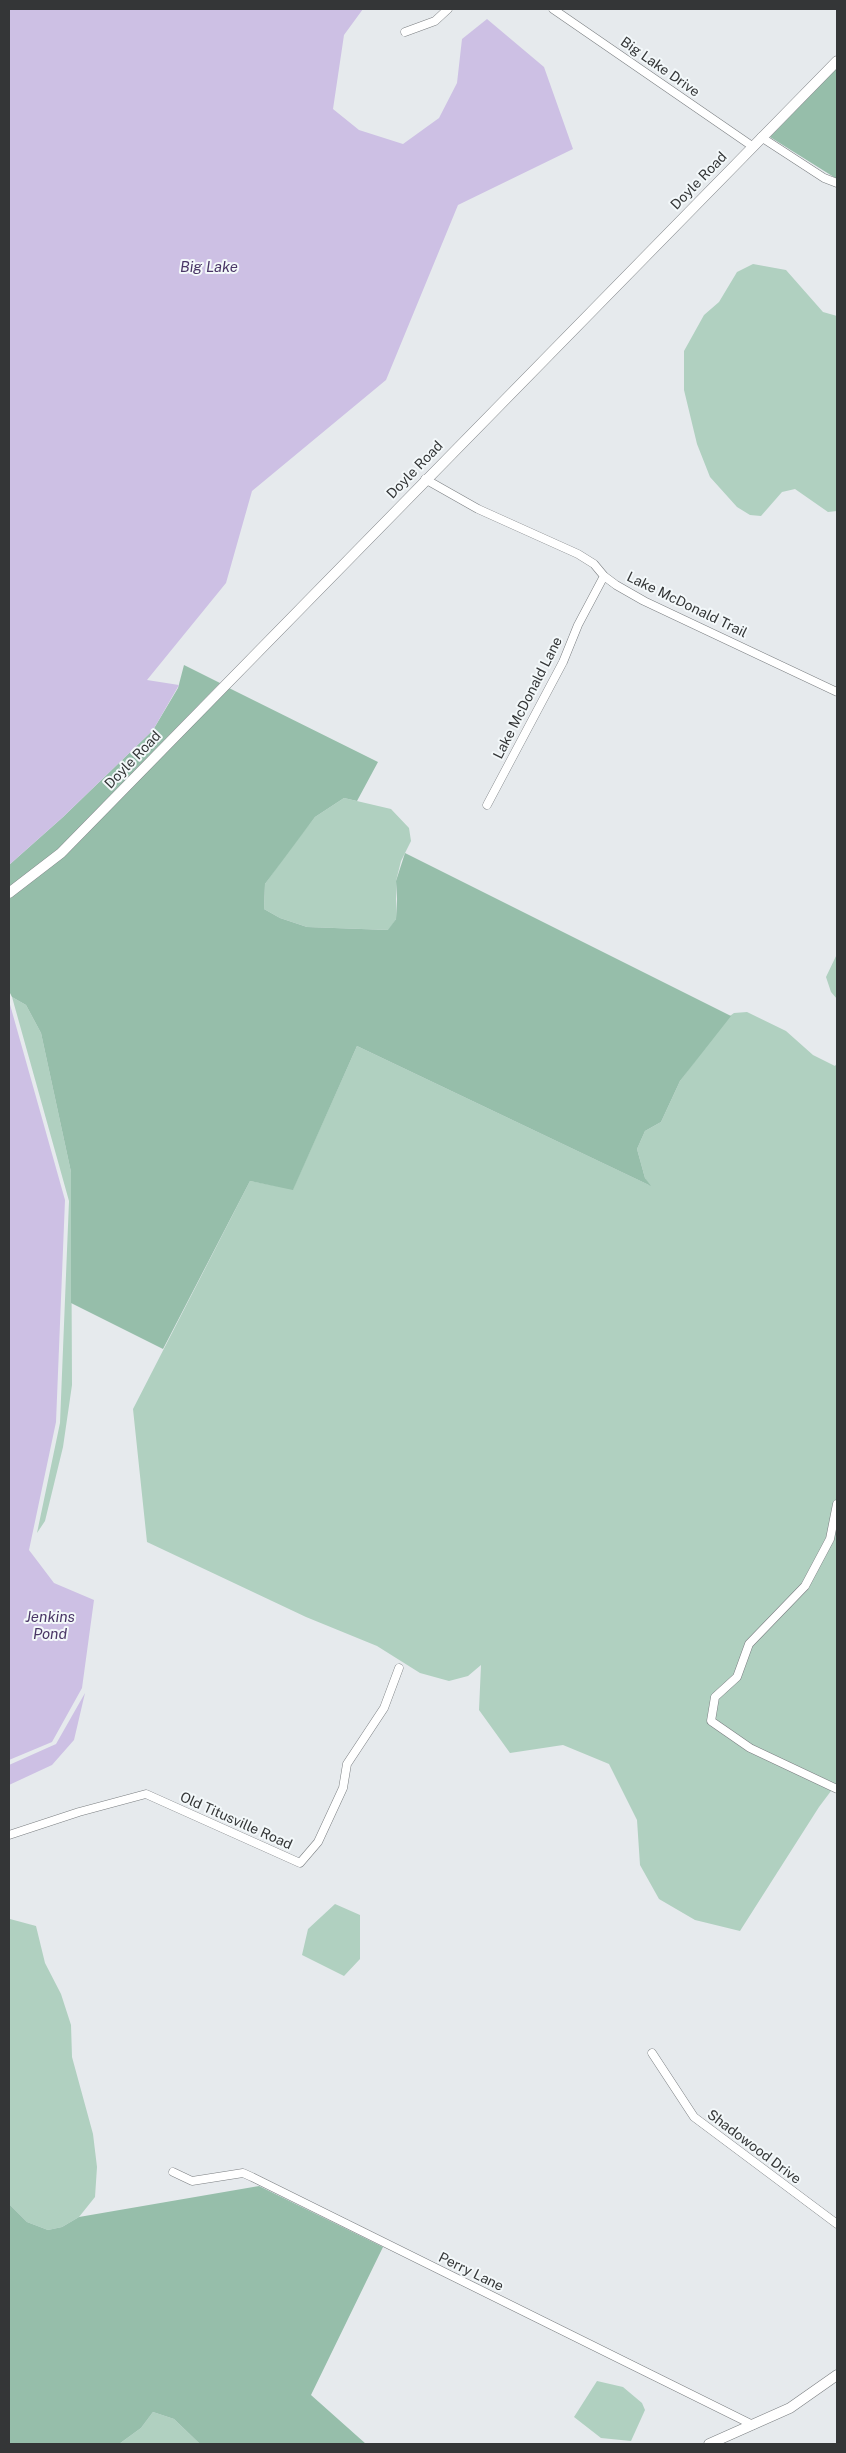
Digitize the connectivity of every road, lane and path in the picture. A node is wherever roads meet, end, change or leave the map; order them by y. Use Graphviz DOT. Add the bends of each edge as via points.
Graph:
graph roads {
  1 [pos="448,9"];
  2 [pos="553,9"];
  3 [pos="405,32"];
  4 [pos="837,60"];
  5 [pos="761,137"];
  6 [pos="752,146"];
  7 [pos="837,184"];
  8 [pos="425,479"];
  9 [pos="604,576"];
  10 [pos="837,692"];
  11 [pos="487,805"];
  12 [pos="9,893"];
  13 [pos="837,1504"];
  14 [pos="399,1668"];
  15 [pos="837,1789"];
  16 [pos="9,1835"];
  17 [pos="652,2053"];
  18 [pos="173,2172"];
  19 [pos="837,2224"];
  20 [pos="837,2376"];
  21 [pos="753,2425"];
  22 [pos="709,2444"];
  1 -- 3 [label="street" via="435,21"];
  2 -- 6 [label="street, Big Lake Drive"];
  4 -- 5 [label="main road, Doyle Road"];
  5 -- 6 [label="main road, Doyle Road"];
  5 -- 7 [label="street"];
  6 -- 8 [label="main road, Doyle Road"];
  8 -- 9 [label="street, Lake McDonald Trail" via="478,509 578,554 594,564"];
  8 -- 12 [label="main road, Doyle Road" via="61,852"];
  9 -- 10 [label="street, Lake McDonald Trail" via="644,601"];
  9 -- 11 [label="street, Lake McDonald Lane" via="563,662"];
  13 -- 15 [label="street" via="830,1539 805,1586 749,1644 737,1677 715,1697 711,1720 750,1748"];
  14 -- 16 [label="street, Old Titusville Road" via="384,1708 347,1764 343,1788 318,1842 300,1863 146,1794"];
  17 -- 19 [label="street, Shadowood Drive" via="694,2118"];
  18 -- 21 [label="street, Perry Lane" via="192,2181 243,2174 252,2177"];
  20 -- 21 [label="main road" via="790,2408"];
  21 -- 22 [label="main road"];
}
